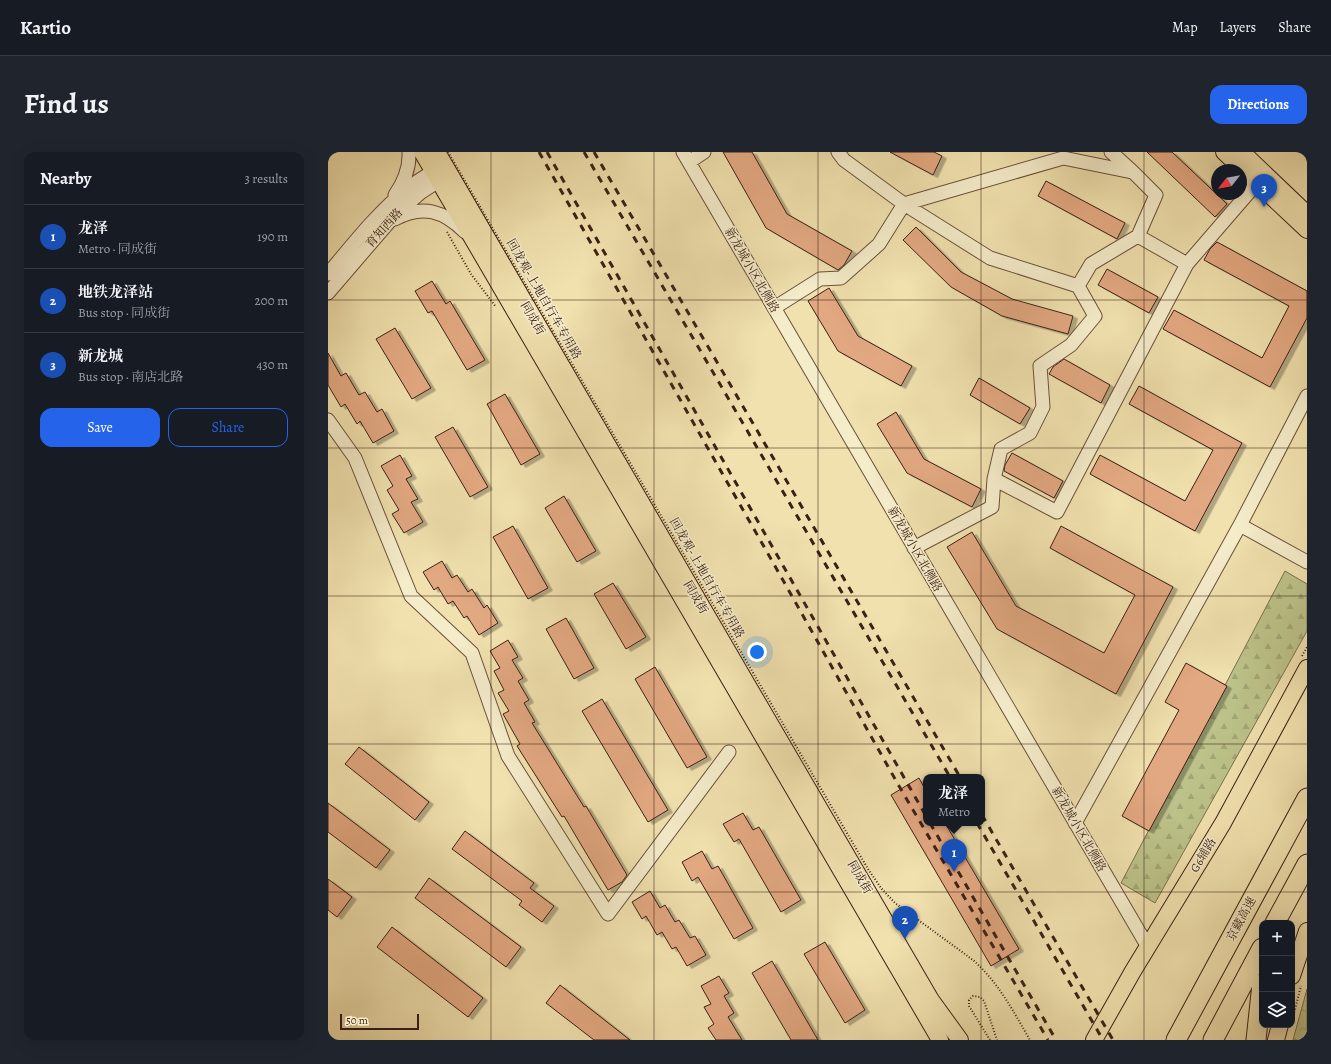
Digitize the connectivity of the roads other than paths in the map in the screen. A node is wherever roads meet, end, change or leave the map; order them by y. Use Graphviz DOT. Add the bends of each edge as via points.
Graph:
graph roads {
  1 [pos="409,152"];
  2 [pos="422,152"];
  3 [pos="704,152"];
  4 [pos="838,152"];
  5 [pos="1111,152"];
  6 [pos="1224,152"];
  7 [pos="1242,152"];
  8 [pos="686,157"];
  9 [pos="442,166"];
  10 [pos="1133,172"];
  11 [pos="1261,179"];
  12 [pos="904,204"];
  13 [pos="1307,214"];
  14 [pos="378,225"];
  15 [pos="1307,230"];
  16 [pos="1138,236"];
  17 [pos="488,264"];
  18 [pos="1187,264"];
  19 [pos="328,274"];
  20 [pos="1078,286"];
  21 [pos="328,293"];
  22 [pos="774,308"];
  23 [pos="1307,396"];
  24 [pos="328,420"];
  25 [pos="994,479"];
  26 [pos="1240,525"];
  27 [pos="914,548"];
  28 [pos="1307,562"];
  29 [pos="1307,668"];
  30 [pos="729,752"];
  31 [pos="1307,798"];
  32 [pos="1075,823"];
  33 [pos="1307,864"];
  34 [pos="1277,920"];
  35 [pos="1307,931"];
  36 [pos="1148,947"];
  37 [pos="1259,954"];
  38 [pos="1297,979"];
  39 [pos="1261,992"];
  40 [pos="1279,1028"];
  41 [pos="940,1040"];
  42 [pos="960,1040"];
  43 [pos="1094,1040"];
  44 [pos="1176,1040"];
  45 [pos="1213,1040"];
  46 [pos="1256,1040"];
  47 [pos="1276,1040"];
  1 -- 14 [label="street" via="408,166 401,185"];
  2 -- 9 [label="main road, 同成街"];
  3 -- 8 [label="street"];
  4 -- 12 [label="street" via="844,160"];
  5 -- 10 [label="street"];
  6 -- 11 [label="main road"];
  7 -- 11 [label="main road"];
  8 -- 22 [label="street, 新龙城小区北侧路"];
  9 -- 14 [label="street, 育知西路" via="407,189"];
  9 -- 17 [label="main road, 同成街"];
  9 -- 42 [label="main road, 同成街" via="928,993"];
  10 -- 12 [label="street" via="1063,158"];
  10 -- 16 [label="street" via="1156,195"];
  11 -- 13 [label="main road"];
  11 -- 15 [label="main road"];
  11 -- 18 [label="street"];
  12 -- 20 [label="street" via="990,258"];
  12 -- 22 [label="street" via="879,244 841,278 820,279"];
  14 -- 17 [label="street" via="412,212 427,211 440,214 453,221 466,234"];
  14 -- 19 [label="street, 育知西路"];
  14 -- 21 [label="street, 育知西路"];
  16 -- 18 [label="street"];
  16 -- 20 [label="street" via="1091,264"];
  17 -- 41 [label="main road, 同成街"];
  18 -- 25 [label="street" via="1058,512"];
  20 -- 25 [label="street" via="1095,316 1071,345 1040,366 1043,407 1030,432 1001,449"];
  22 -- 27 [label="street, 新龙城小区北侧路"];
  23 -- 26 [label="street"];
  24 -- 30 [label="street" via="355,458 411,596 472,653 508,756 608,914"];
  25 -- 27 [label="street" via="992,507"];
  26 -- 28 [label="street"];
  26 -- 32 [label="street"];
  27 -- 32 [label="street, 新龙城小区北侧路"];
  29 -- 36 [label="main road, G6辅路" via="1223,823"];
  31 -- 44 [label="highway, 京藏高速"];
  32 -- 36 [label="street, 新龙城小区北侧路"];
  33 -- 34 [label="highway"];
  35 -- 38 [label="main road"];
  36 -- 43 [label="main road, G6辅路"];
  37 -- 45 [label="highway"];
  39 -- 46 [label="highway"];
  40 -- 47 [label="main road"];
}
